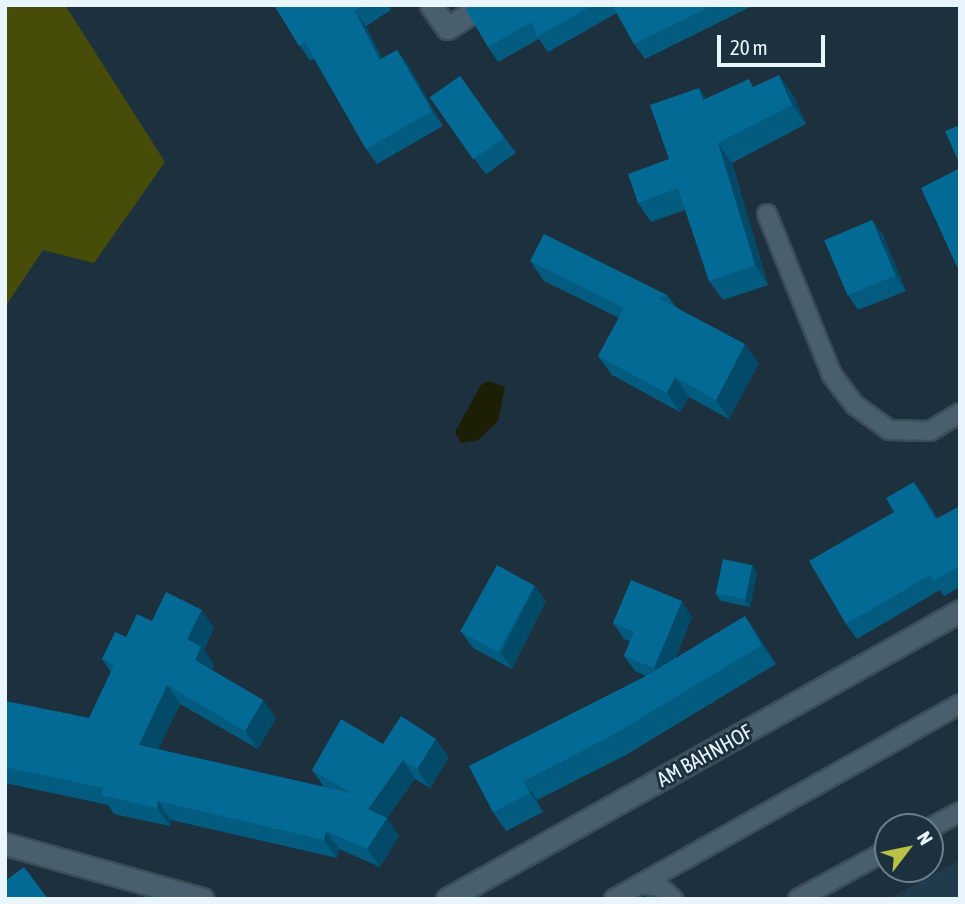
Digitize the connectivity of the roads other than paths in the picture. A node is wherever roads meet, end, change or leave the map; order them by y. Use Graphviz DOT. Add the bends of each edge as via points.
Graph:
graph roads {
  1 [pos="431,5"];
  2 [pos="484,5"];
  3 [pos="767,214"];
  4 [pos="960,414"];
  5 [pos="960,611"];
  6 [pos="958,710"];
  7 [pos="960,812"];
  8 [pos="944,821"];
  9 [pos="5,844"];
  10 [pos="874,858"];
  11 [pos="640,884"];
  12 [pos="202,899"];
  13 [pos="447,899"];
  14 [pos="614,899"];
  15 [pos="673,899"];
  16 [pos="799,899"];
  1 -- 2 [label="street" via="447,28"];
  3 -- 4 [label="lane" via="832,375 855,405 889,430 930,431"];
  5 -- 13 [label="street, AM BAHNHOF"];
  6 -- 11 [label="lane"];
  7 -- 8 [label="lane"];
  9 -- 12 [label="street"];
  10 -- 16 [label="lane"];
  11 -- 14 [label="lane"];
  11 -- 15 [label="lane" via="660,887"];
}
